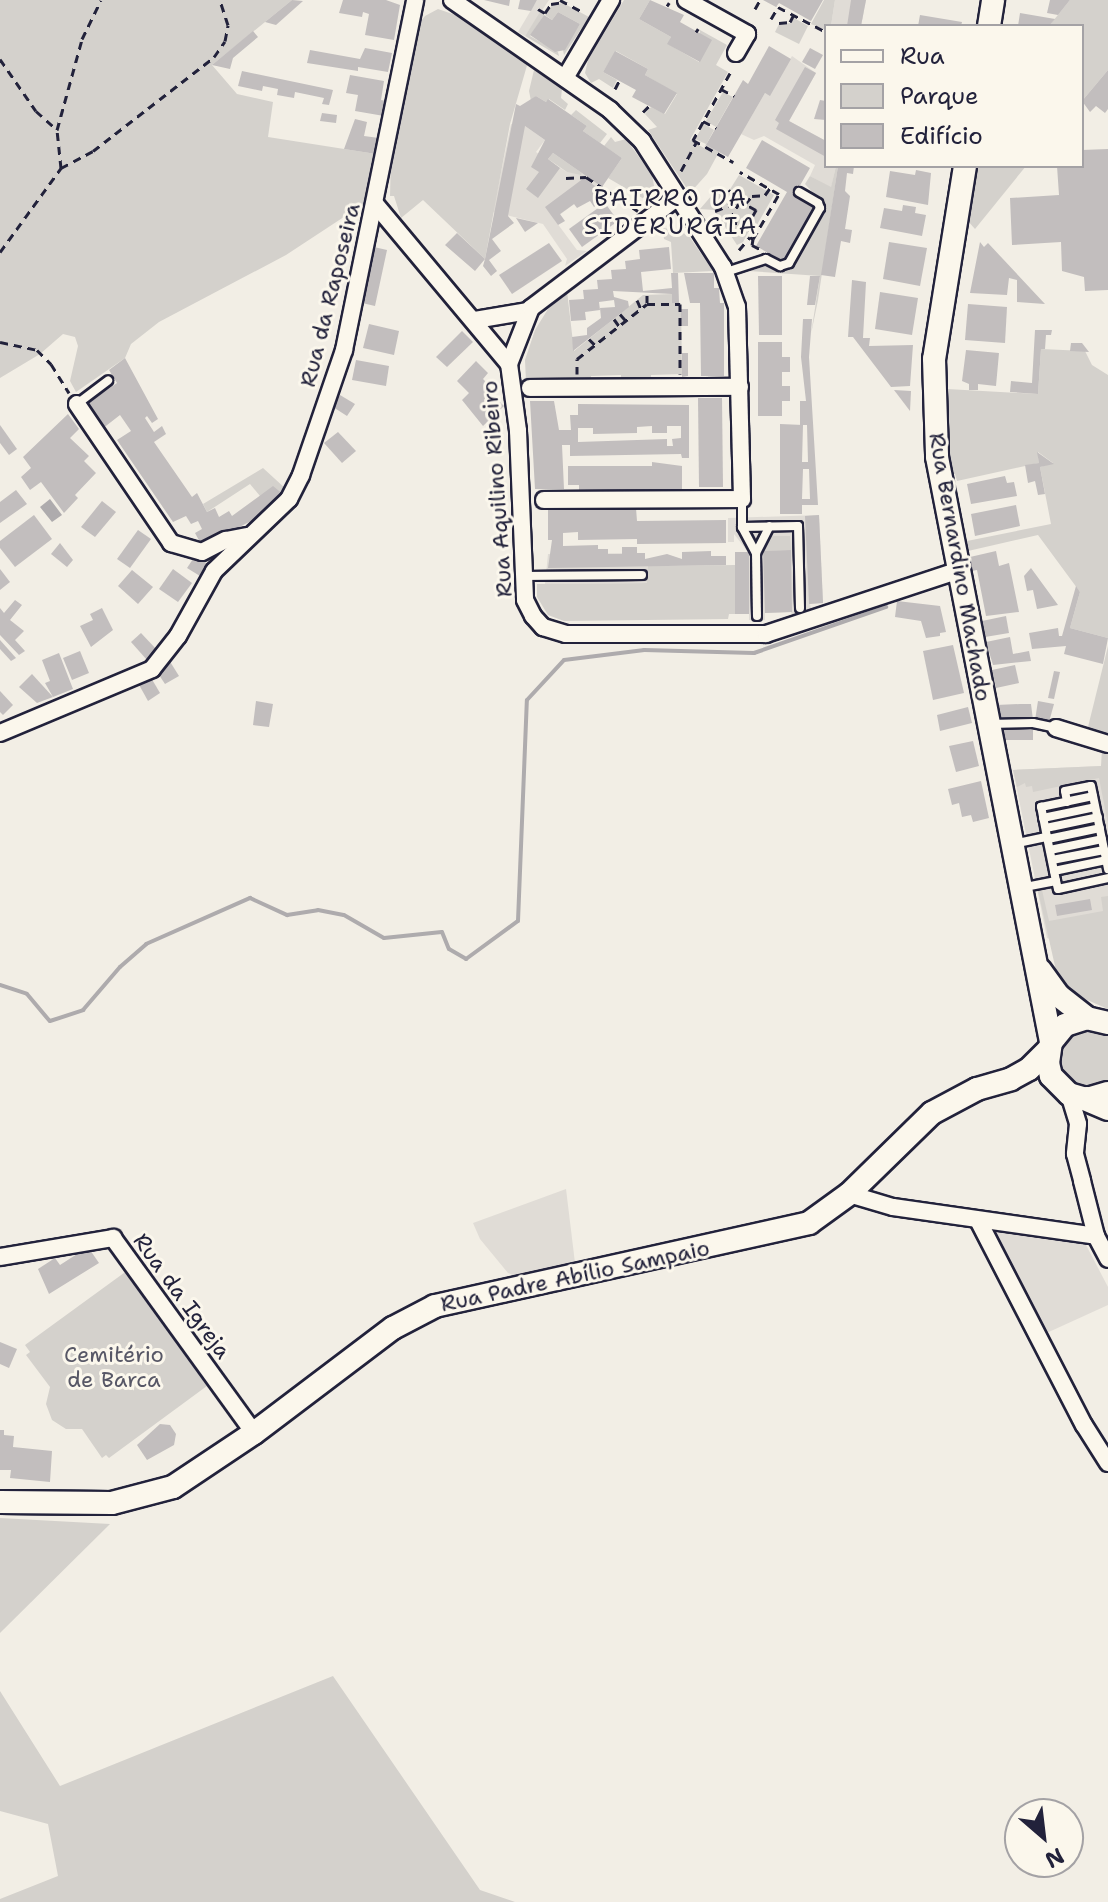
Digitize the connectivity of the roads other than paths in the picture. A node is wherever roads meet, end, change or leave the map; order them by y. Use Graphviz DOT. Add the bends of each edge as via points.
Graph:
graph roads {
  1 [pos="415,0"];
  2 [pos="452,0"];
  3 [pos="611,0"];
  4 [pos="686,0"];
  5 [pos="993,0"];
  6 [pos="989,24"];
  7 [pos="736,53"];
  8 [pos="565,78"];
  9 [pos="965,168"];
  10 [pos="799,192"];
  11 [pos="678,197"];
  12 [pos="376,205"];
  13 [pos="726,272"];
  14 [pos="528,311"];
  15 [pos="475,320"];
  16 [pos="509,364"];
  17 [pos="108,381"];
  18 [pos="740,387"];
  19 [pos="530,388"];
  20 [pos="77,404"];
  21 [pos="742,499"];
  22 [pos="544,500"];
  23 [pos="770,526"];
  24 [pos="742,527"];
  25 [pos="249,536"];
  26 [pos="756,553"];
  27 [pos="957,571"];
  28 [pos="642,575"];
  29 [pos="524,576"];
  30 [pos="800,608"];
  31 [pos="757,616"];
  32 [pos="988,724"];
  33 [pos="1056,728"];
  34 [pos="0,733"];
  35 [pos="1108,744"];
  36 [pos="1095,807"];
  37 [pos="1098,817"];
  38 [pos="1043,818"];
  39 [pos="1100,828"];
  40 [pos="1047,835"];
  41 [pos="1102,839"];
  42 [pos="1013,844"];
  43 [pos="1050,850"];
  44 [pos="1104,850"];
  45 [pos="1052,860"];
  46 [pos="1107,864"];
  47 [pos="1055,876"];
  48 [pos="1108,878"];
  49 [pos="1021,888"];
  50 [pos="1037,966"];
  51 [pos="1098,1021"];
  52 [pos="1049,1046"];
  53 [pos="1011,1079"];
  54 [pos="1086,1096"];
  55 [pos="849,1194"];
  56 [pos="978,1220"];
  57 [pos="1096,1236"];
  58 [pos="1,1256"];
  59 [pos="1108,1259"];
  60 [pos="254,1433"];
  61 [pos="1108,1463"];
  62 [pos="0,1502"];
  1 -- 12 [label="street, Rua da Raposeira"];
  2 -- 8 [label="street"];
  3 -- 8 [label="street"];
  4 -- 7 [label="street" via="747,34"];
  5 -- 6 [label="street"];
  8 -- 11 [label="street" via="642,141"];
  9 -- 27 [label="street, Rua Bernardino Machado" via="933,387 938,466"];
  10 -- 13 [label="lane" via="820,208 789,263 780,266 766,259"];
  11 -- 13 [label="street"];
  11 -- 14 [label="street"];
  12 -- 15 [label="street, Rua Aquilino Ribeiro"];
  12 -- 25 [label="street, Rua da Raposeira" via="344,350 301,475 289,499"];
  13 -- 18 [label="street" via="739,318"];
  14 -- 15 [label="street"];
  14 -- 16 [label="street"];
  15 -- 16 [label="street, Rua Aquilino Ribeiro"];
  16 -- 29 [label="street, Rua Aquilino Ribeiro" via="518,431"];
  17 -- 20 [label="lane"];
  18 -- 19 [label="street"];
  18 -- 21 [label="street"];
  20 -- 25 [label="street" via="171,543 202,552"];
  21 -- 22 [label="street"];
  21 -- 24 [label="lane"];
  23 -- 24 [label="lane"];
  23 -- 26 [label="lane"];
  23 -- 30 [label="lane" via="798,526"];
  24 -- 26 [label="lane"];
  25 -- 34 [label="street, Rua da Raposeira" via="214,571 178,636 152,669"];
  26 -- 31 [label="lane"];
  27 -- 29 [label="street, Rua Aquilino Ribeiro" via="766,634 557,633 533,616 525,600"];
  27 -- 32 [label="street, Rua Bernardino Machado"];
  28 -- 29 [label="lane"];
  32 -- 33 [label="lane"];
  32 -- 42 [label="street, Rua Bernardino Machado"];
  33 -- 35 [label="street"];
  36 -- 37 [label="lane"];
  36 -- 38 [label="lane"];
  36 -- 38 [label="lane" via="1091,786 1065,791 1067,802 1041,807"];
  37 -- 39 [label="lane"];
  37 -- 40 [label="lane"];
  38 -- 40 [label="lane"];
  39 -- 40 [label="lane"];
  39 -- 41 [label="lane"];
  40 -- 42 [label="lane"];
  40 -- 43 [label="lane"];
  41 -- 43 [label="lane"];
  41 -- 44 [label="lane"];
  42 -- 49 [label="street, Rua Bernardino Machado"];
  43 -- 45 [label="lane"];
  44 -- 45 [label="lane"];
  44 -- 46 [label="lane"];
  45 -- 47 [label="lane"];
  46 -- 47 [label="lane"];
  47 -- 48 [label="lane" via="1058,889"];
  47 -- 49 [label="lane"];
  49 -- 50 [label="street, Rua Bernardino Machado"];
  50 -- 51 [label="street, Rua Bernardino Machado" via="1059,996"];
  50 -- 52 [label="street, Rua Bernardino Machado"];
  51 -- 52 [label="street" via="1065,1025"];
  52 -- 53 [label="street" via="1029,1069"];
  52 -- 54 [label="street, Rua Bernardino Machado" via="1048,1063"];
  53 -- 54 [label="street"];
  53 -- 55 [label="street, Rua Padre Abílio Sampaio" via="977,1089 932,1113"];
  54 -- 57 [label="street" via="1075,1154"];
  55 -- 56 [label="street" via="893,1207"];
  55 -- 60 [label="street, Rua Padre Abílio Sampaio" via="793,1229 435,1306 393,1328"];
  56 -- 57 [label="street"];
  56 -- 61 [label="street"];
  57 -- 59 [label="street"];
  58 -- 60 [label="street, Rua da Igreja" via="113,1238"];
  60 -- 62 [label="street, Rua Padre Abílio Sampaio" via="173,1487 144,1496 112,1503"];
}
